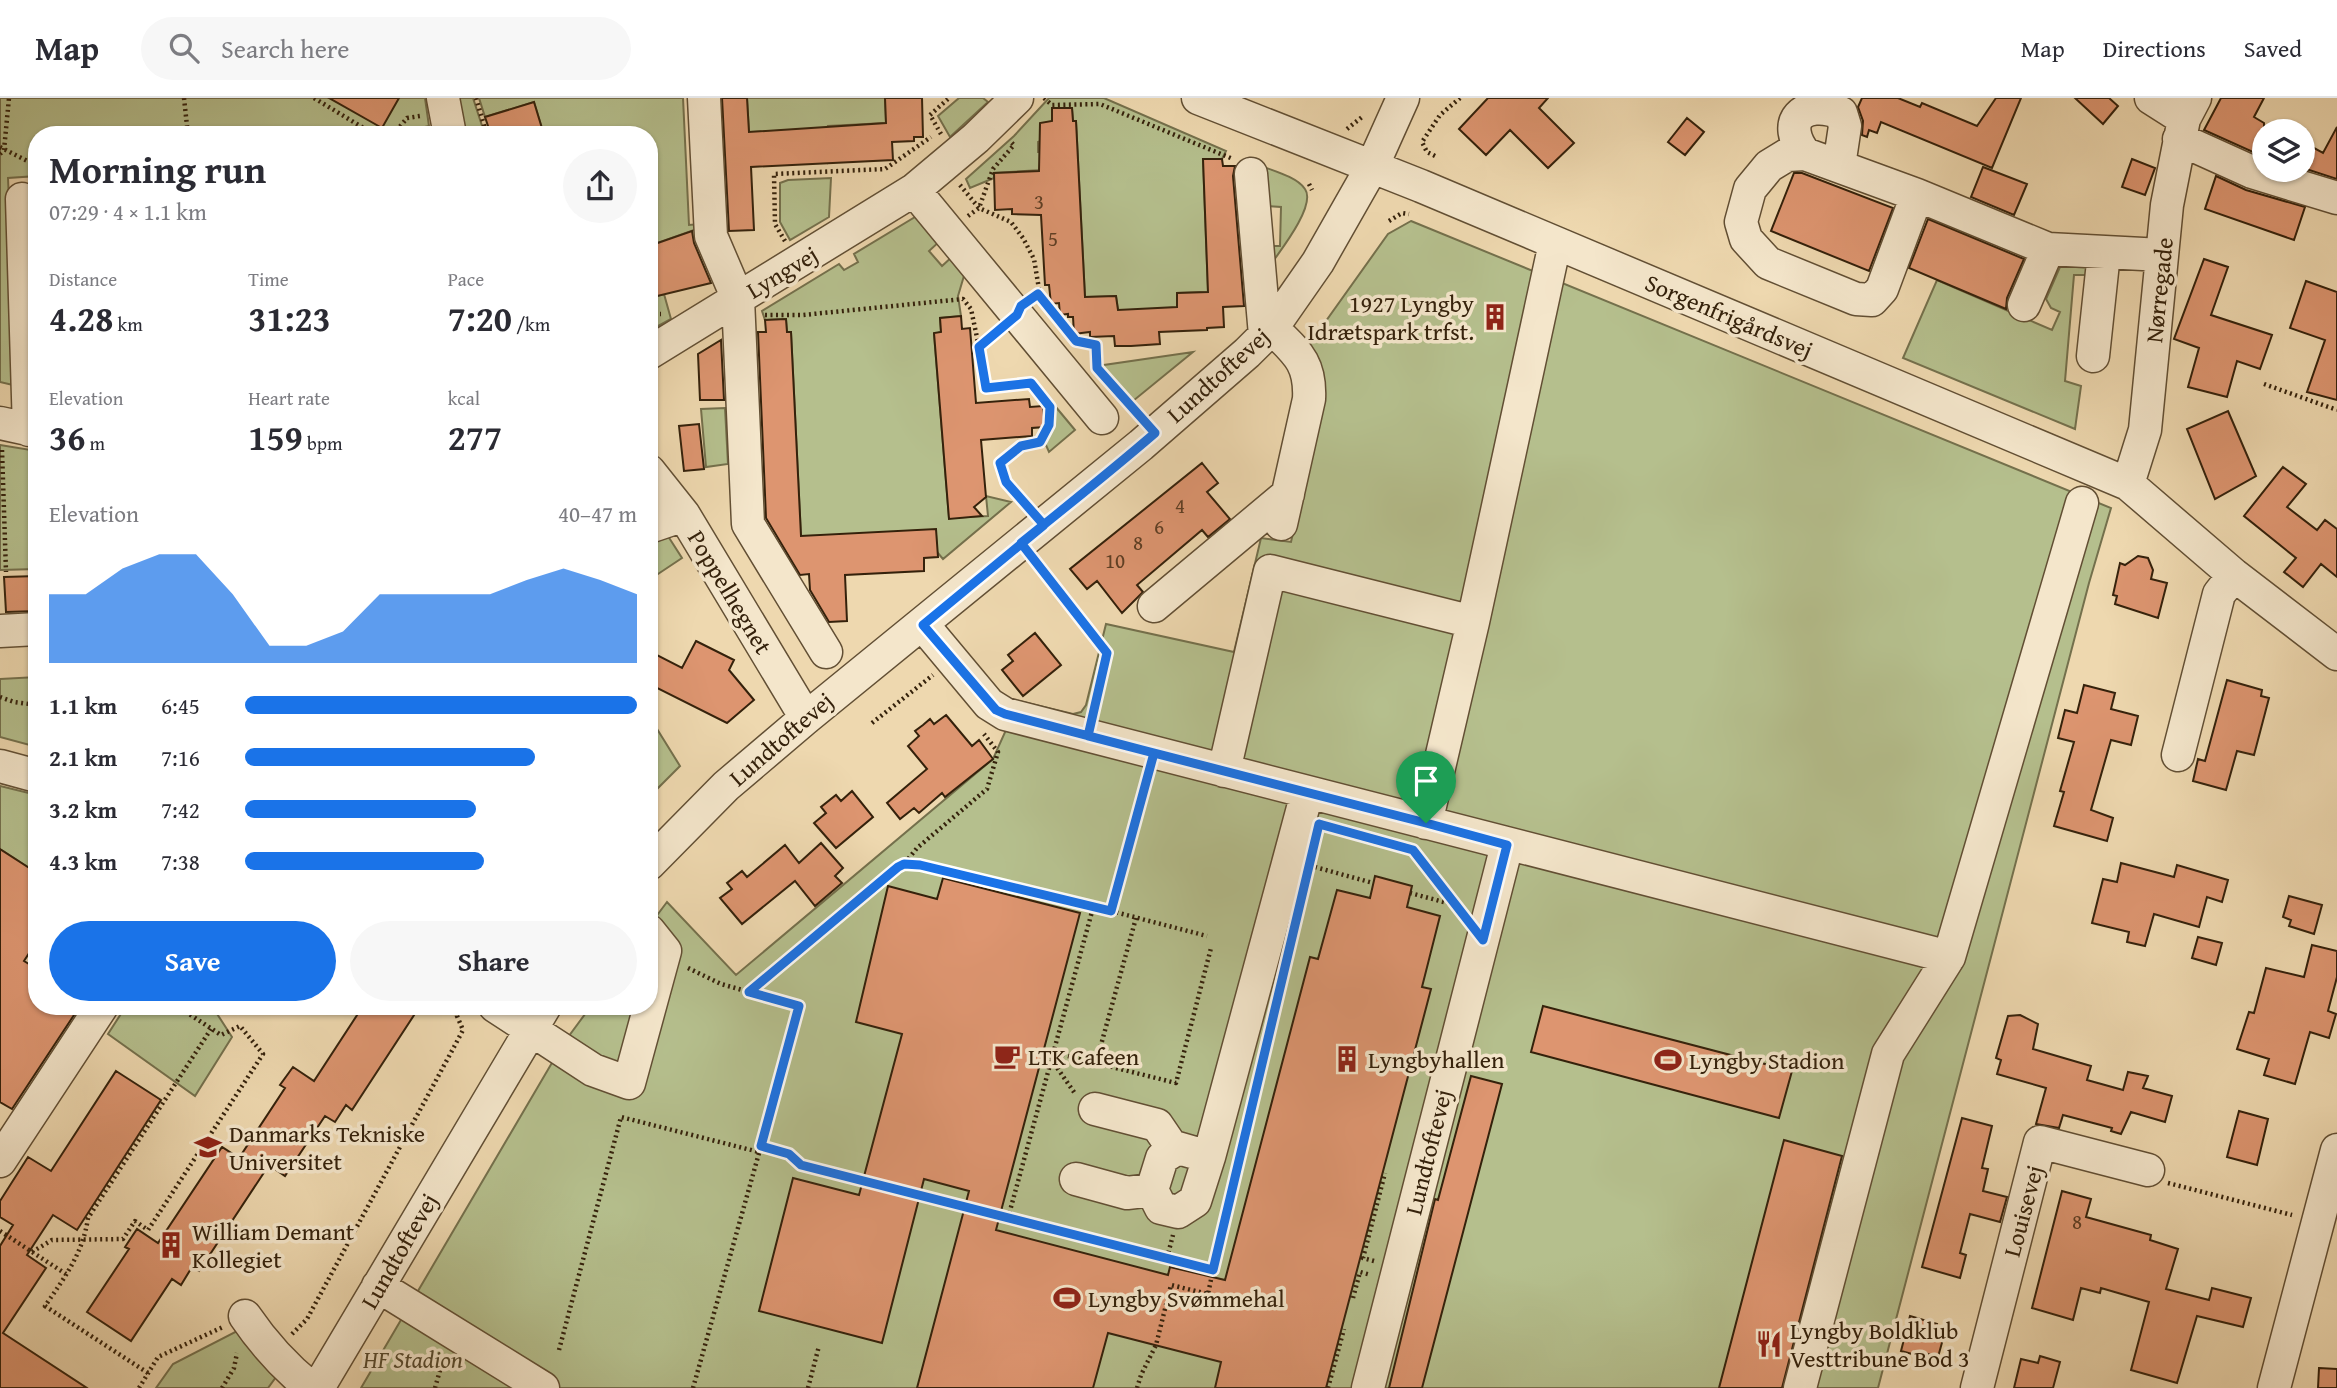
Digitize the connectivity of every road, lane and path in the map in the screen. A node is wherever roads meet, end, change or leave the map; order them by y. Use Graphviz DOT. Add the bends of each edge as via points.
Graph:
graph roads {
  1 [pos="9,98"];
  2 [pos="184,98"];
  3 [pos="314,98"];
  4 [pos="443,98"];
  5 [pos="475,98"];
  6 [pos="704,98"];
  7 [pos="949,98"];
  8 [pos="1017,98"];
  9 [pos="1045,98"];
  10 [pos="1198,98"];
  11 [pos="1404,98"];
  12 [pos="1460,98"];
  13 [pos="2151,98"];
  14 [pos="1364,112"];
  15 [pos="2186,118"];
  16 [pos="994,121"];
  17 [pos="187,126"];
  18 [pos="361,126"];
  19 [pos="448,126"];
  20 [pos="484,126"];
  21 [pos="1341,130"];
  22 [pos="1,151"];
  23 [pos="946,151"];
  24 [pos="1805,154"];
  25 [pos="1435,156"];
  26 [pos="28,162"];
  27 [pos="1839,166"];
  28 [pos="1372,167"];
  29 [pos="1251,174"];
  30 [pos="1309,184"];
  31 [pos="914,190"];
  32 [pos="1312,190"];
  33 [pos="1917,195"];
  34 [pos="2337,198"];
  35 [pos="22,199"];
  36 [pos="979,208"];
  37 [pos="1409,214"];
  38 [pos="1389,221"];
  39 [pos="1555,243"];
  40 [pos="2048,249"];
  41 [pos="2104,253"];
  42 [pos="2162,255"];
  43 [pos="798,263"];
  44 [pos="1046,303"];
  45 [pos="1028,304"];
  46 [pos="2024,305"];
  47 [pos="739,307"];
  48 [pos="1268,331"];
  49 [pos="1068,332"];
  50 [pos="979,347"];
  51 [pos="658,348"];
  52 [pos="2093,356"];
  53 [pos="1106,377"];
  54 [pos="2264,384"];
  55 [pos="1115,387"];
  56 [pos="2337,410"];
  57 [pos="1102,418"];
  58 [pos="17,427"];
  59 [pos="1155,433"];
  60 [pos="658,482"];
  61 [pos="2128,484"];
  62 [pos="1288,494"];
  63 [pos="2081,503"];
  64 [pos="684,515"];
  65 [pos="658,524"];
  66 [pos="1280,524"];
  67 [pos="1033,534"];
  68 [pos="6,572"];
  69 [pos="2234,575"];
  70 [pos="1154,606"];
  71 [pos="1473,622"];
  72 [pos="923,625"];
  73 [pos="28,629"];
  74 [pos="0,631"];
  75 [pos="826,652"];
  76 [pos="2337,654"];
  77 [pos="943,682"];
  78 [pos="0,697"];
  79 [pos="28,704"];
  80 [pos="806,718"];
  81 [pos="872,723"];
  82 [pos="982,733"];
  83 [pos="1088,736"];
  84 [pos="1154,753"];
  85 [pos="2178,755"];
  86 [pos="0,766"];
  87 [pos="1224,771"];
  88 [pos="28,774"];
  89 [pos="1307,793"];
  90 [pos="1296,828"];
  91 [pos="1422,842"];
  92 [pos="1507,845"];
  93 [pos="1400,846"];
  94 [pos="658,855"];
  95 [pos="904,864"];
  96 [pos="1373,883"];
  97 [pos="1410,893"];
  98 [pos="1456,905"];
  99 [pos="1093,908"];
  100 [pos="1111,911"];
  101 [pos="1136,918"];
  102 [pos="1207,936"];
  103 [pos="1483,940"];
  104 [pos="658,942"];
  105 [pos="1211,948"];
  106 [pos="1949,957"];
  107 [pos="749,992"];
  108 [pos="96,1015"];
  109 [pos="190,1015"];
  110 [pos="459,1015"];
  111 [pos="642,1015"];
  112 [pos="537,1017"];
  113 [pos="211,1029"];
  114 [pos="1051,1055"];
  115 [pos="1096,1063"];
  116 [pos="1095,1109"];
  117 [pos="761,1146"];
  118 [pos="1174,1150"];
  119 [pos="2337,1150"];
  120 [pos="759,1152"];
  121 [pos="1224,1157"];
  122 [pos="0,1161"];
  123 [pos="2148,1170"];
  124 [pos="1385,1173"];
  125 [pos="1076,1179"];
  126 [pos="1152,1190"];
  127 [pos="1008,1218"];
  128 [pos="2318,1222"];
  129 [pos="0,1231"];
  130 [pos="85,1240"];
  131 [pos="32,1252"];
  132 [pos="1399,1267"];
  133 [pos="1213,1270"];
  134 [pos="66,1275"];
  135 [pos="378,1286"];
  136 [pos="253,1328"];
  137 [pos="1344,1329"];
  138 [pos="819,1346"];
  139 [pos="559,1350"];
  140 [pos="149,1373"];
  141 [pos="139,1388"];
  142 [pos="222,1388"];
  143 [pos="311,1388"];
  144 [pos="318,1388"];
  145 [pos="543,1388"];
  146 [pos="693,1388"];
  147 [pos="808,1388"];
  148 [pos="1137,1388"];
  149 [pos="1328,1388"];
  150 [pos="1368,1388"];
  151 [pos="1800,1388"];
  152 [pos="1977,1388"];
  153 [pos="2274,1388"];
  1 -- 22 [label="path"];
  2 -- 17 [label="path"];
  3 -- 18 [label="path"];
  4 -- 19 [label="street"];
  5 -- 20 [label="path"];
  6 -- 47 [label="street" via="711,236"];
  7 -- 23 [label="path" via="930,115"];
  8 -- 16 [label="street, Lyngvej"];
  9 -- 29 [label="path" via="1052,105 1100,104 1246,164"];
  10 -- 28 [label="street, Sorgenfrigårdsvej"];
  11 -- 28 [label="street, Lundtoftevej"];
  12 -- 25 [label="path" via="1440,115 1422,142"];
  13 -- 15 [label="street"];
  14 -- 21 [label="path" via="1352,128"];
  15 -- 34 [label="street" via="2252,172"];
  15 -- 42 [label="street, Nørregade" via="2167,205"];
  16 -- 23 [label="street, Lyngvej"];
  16 -- 36 [label="path" via="1014,145 993,169"];
  22 -- 26 [label="path"];
  23 -- 31 [label="street, Lyngvej"];
  23 -- 36 [label="path"];
  23 -- 43 [label="path" via="885,169 774,174 775,224"];
  24 -- 27 [label="street"];
  24 -- 27 [label="street" via="1795,133 1798,113 1807,105 1831,107 1841,113 1844,127"];
  24 -- 33 [label="street" via="1787,155 1769,166 1750,189 1741,222 1746,239 1769,262 1856,299 1872,300 1882,289"];
  27 -- 33 [label="street"];
  28 -- 39 [label="street, Sorgenfrigårdsvej"];
  28 -- 48 [label="street, Lundtoftevej" via="1318,262"];
  29 -- 48 [label="street"];
  30 -- 32 [label="path"];
  31 -- 43 [label="street, Lyngvej"];
  31 -- 45 [label="street"];
  33 -- 40 [label="street"];
  35 -- 58 [label="street"];
  36 -- 45 [label="path" via="1011,222 1034,259"];
  37 -- 38 [label="path"];
  39 -- 61 [label="street, Sorgenfrigårdsvej"];
  39 -- 71 [label="street"];
  40 -- 41 [label="street"];
  40 -- 46 [label="street"];
  41 -- 42 [label="street"];
  41 -- 52 [label="street"];
  42 -- 61 [label="street, Nørregade" via="2145,430"];
  43 -- 47 [label="street, Lyngvej"];
  44 -- 45 [label="path"];
  45 -- 50 [label="path"];
  45 -- 57 [label="street"];
  47 -- 50 [label="path" via="803,315 964,299 971,309"];
  47 -- 51 [label="street, Lyngvej"];
  47 -- 75 [label="street" via="748,524"];
  48 -- 59 [label="street, Lundtoftevej"];
  48 -- 62 [label="street" via="1301,358 1309,378"];
  49 -- 53 [label="path" via="1076,341 1096,345 1097,368"];
  50 -- 67 [label="path" via="986,388 1031,383 1050,407 1049,425 1040,442 1021,446 1000,463"];
  54 -- 56 [label="path"];
  55 -- 59 [label="path"];
  58 -- 68 [label="path"];
  59 -- 67 [label="street, Lundtoftevej"];
  60 -- 64 [label="street, Poppelhegnet"];
  61 -- 69 [label="street, Sorgenfrigårdsvej"];
  62 -- 66 [label="street"];
  62 -- 70 [label="street"];
  63 -- 106 [label="street"];
  64 -- 65 [label="street"];
  64 -- 80 [label="street, Poppelhegnet"];
  67 -- 72 [label="street, Lundtoftevej"];
  67 -- 83 [label="path" via="1107,653"];
  69 -- 76 [label="street, Sorgenfrigårdsvej"];
  69 -- 85 [label="street" via="2219,594"];
  71 -- 87 [label="street" via="1270,570"];
  71 -- 91 [label="street"];
  72 -- 80 [label="street, Lundtoftevej"];
  72 -- 83 [label="street" via="996,710"];
  73 -- 74 [label="street"];
  77 -- 81 [label="path" via="936,673"];
  78 -- 79 [label="path"];
  80 -- 94 [label="street, Lundtoftevej" via="706,805"];
  82 -- 95 [label="path" via="998,752 987,789"];
  83 -- 84 [label="street"];
  84 -- 87 [label="street"];
  84 -- 100 [label="path"];
  86 -- 88 [label="street"];
  87 -- 89 [label="street"];
  89 -- 90 [label="street"];
  89 -- 91 [label="street"];
  90 -- 96 [label="path" via="1309,866"];
  90 -- 121 [label="street"];
  91 -- 92 [label="street"];
  91 -- 93 [label="path"];
  91 -- 98 [label="path"];
  92 -- 103 [label="street, Lundtoftevej"];
  92 -- 106 [label="street"];
  95 -- 99 [label="path"];
  95 -- 107 [label="path"];
  97 -- 98 [label="path"];
  98 -- 103 [label="path"];
  99 -- 100 [label="path"];
  99 -- 114 [label="path"];
  100 -- 101 [label="path"];
  101 -- 102 [label="path"];
  101 -- 115 [label="path"];
  103 -- 132 [label="street, Lundtoftevej"];
  104 -- 107 [label="path" via="696,973"];
  105 -- 115 [label="path" via="1176,1083"];
  106 -- 151 [label="street" via="1888,1054"];
  107 -- 117 [label="path" via="799,1006"];
  108 -- 122 [label="street"];
  109 -- 113 [label="path"];
  110 -- 136 [label="path" via="463,1030 307,1319 289,1335"];
  111 -- 112 [label="street" via="629,1083 593,1070"];
  112 -- 135 [label="street, Lundtoftevej"];
  113 -- 130 [label="path" via="88,1218"];
  113 -- 130 [label="path" via="222,1035 240,1026 263,1054 148,1230 135,1221 123,1239"];
  114 -- 115 [label="path"];
  114 -- 116 [label="path" via="1084,1105"];
  114 -- 127 [label="path"];
  116 -- 118 [label="street" via="1157,1125"];
  117 -- 120 [label="path"];
  117 -- 127 [label="path" via="789,1154 801,1165"];
  118 -- 121 [label="street"];
  118 -- 126 [label="street" via="1162,1158"];
  119 -- 128 [label="street"];
  120 -- 139 [label="path" via="621,1116"];
  120 -- 146 [label="path"];
  121 -- 126 [label="street" via="1195,1201 1178,1212 1161,1208"];
  121 -- 133 [label="path"];
  123 -- 128 [label="path" via="2156,1180"];
  123 -- 152 [label="street, Louisevej" via="2040,1142"];
  124 -- 132 [label="path" via="1363,1258"];
  125 -- 126 [label="street" via="1127,1193"];
  127 -- 133 [label="path"];
  128 -- 153 [label="street"];
  129 -- 131 [label="path"];
  130 -- 131 [label="path" via="52,1240"];
  130 -- 134 [label="path"];
  131 -- 134 [label="path"];
  132 -- 150 [label="street, Lundtoftevej"];
  133 -- 148 [label="path" via="1208,1294 1171,1285 1156,1345"];
  134 -- 140 [label="path" via="45,1306"];
  135 -- 144 [label="street, Lundtoftevej"];
  135 -- 145 [label="street"];
  136 -- 140 [label="path" via="159,1357"];
  136 -- 142 [label="path" via="241,1336 234,1368"];
  136 -- 143 [label="street" via="286,1368"];
  137 -- 149 [label="path"];
  138 -- 147 [label="path"];
  140 -- 141 [label="path"];
}
